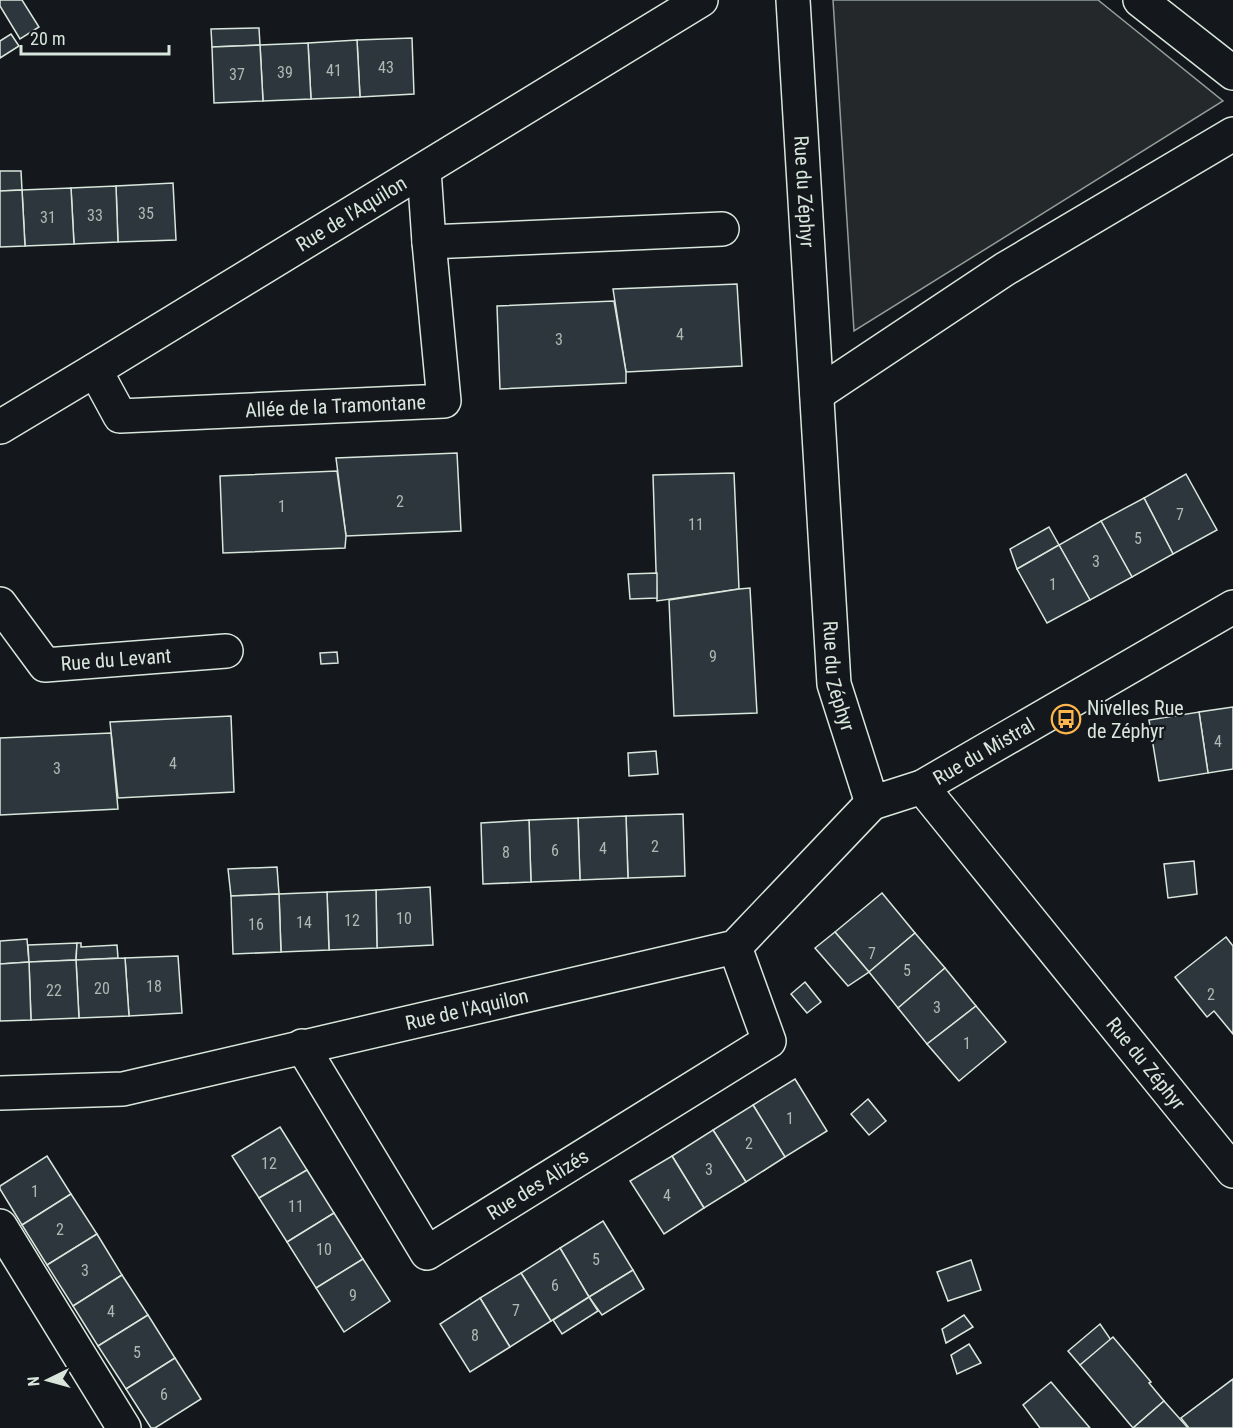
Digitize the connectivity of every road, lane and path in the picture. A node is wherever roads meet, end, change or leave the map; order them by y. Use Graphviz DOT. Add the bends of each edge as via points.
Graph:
graph roads {
  1 [pos="701,0"];
  2 [pos="793,0"];
  3 [pos="1140,0"];
  4 [pos="1233,73"];
  5 [pos="1233,134"];
  6 [pos="424,170"];
  7 [pos="722,229"];
  8 [pos="429,242"];
  9 [pos="96,370"];
  10 [pos="817,394"];
  11 [pos="0,427"];
  12 [pos="0,604"];
  13 [pos="1233,607"];
  14 [pos="226,651"];
  15 [pos="922,787"];
  16 [pos="872,803"];
  17 [pos="735,947"];
  18 [pos="302,1046"];
  19 [pos="0,1093"];
  20 [pos="1233,1171"];
  21 [pos="0,1226"];
  22 [pos="124,1428"];
  1 -- 6 [label="street, Rue de l'Aquilon"];
  2 -- 10 [label="street, Rue du Zéphyr"];
  3 -- 4 [label="street"];
  5 -- 10 [label="street" via="1005,269"];
  6 -- 8 [label="street, Allée de la Tramontane"];
  6 -- 9 [label="street, Rue de l'Aquilon"];
  7 -- 8 [label="street"];
  8 -- 9 [label="street, Allée de la Tramontane" via="444,401 120,416"];
  9 -- 11 [label="street, Rue de l'Aquilon"];
  10 -- 16 [label="street, Rue du Zéphyr" via="834,684"];
  12 -- 14 [label="street, Rue du Levant" via="45,665"];
  13 -- 15 [label="street, Rue du Mistral"];
  15 -- 16 [label="street"];
  15 -- 20 [label="street, Rue du Zéphyr"];
  16 -- 17 [label="street"];
  17 -- 18 [label="street, Rue de l'Aquilon"];
  17 -- 18 [label="street, Rue des Alizés" via="769,1041 427,1253"];
  18 -- 19 [label="street, Rue de l'Aquilon" via="123,1089"];
  21 -- 22 [label="street"];
}
